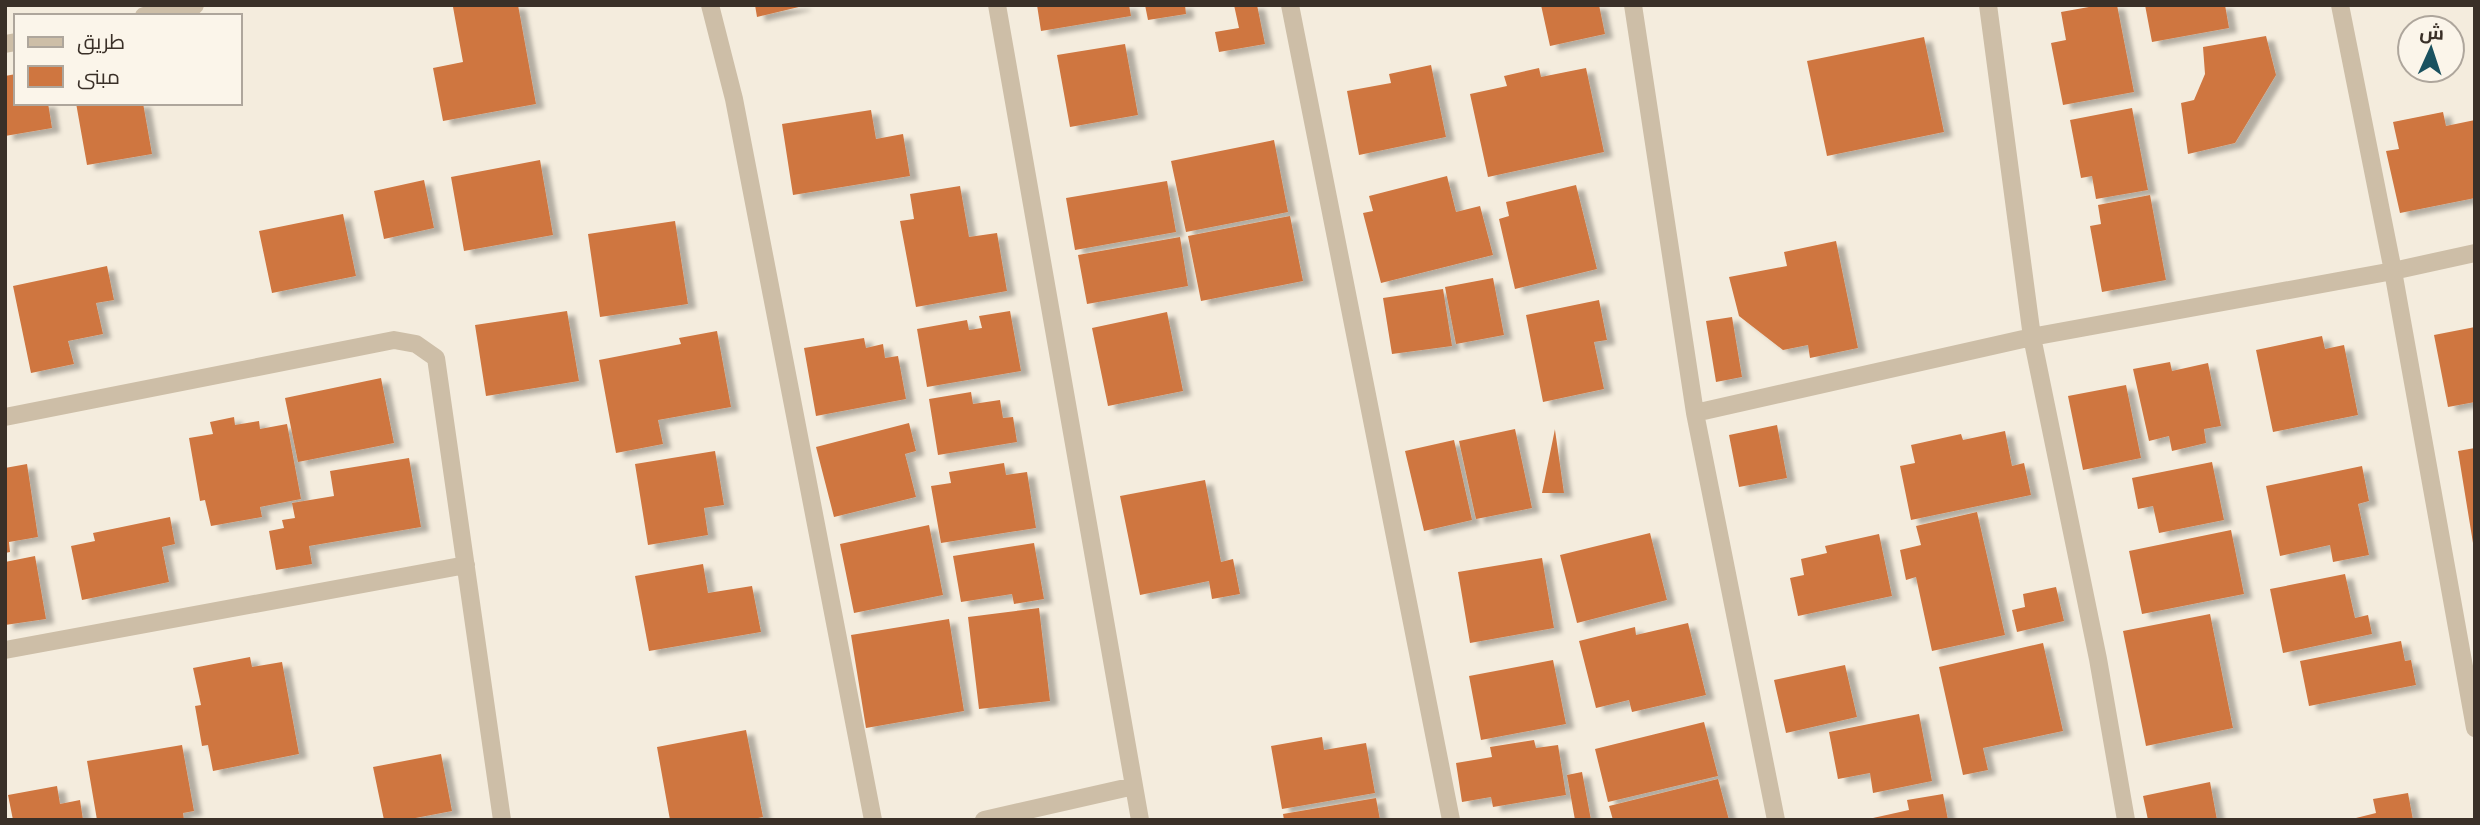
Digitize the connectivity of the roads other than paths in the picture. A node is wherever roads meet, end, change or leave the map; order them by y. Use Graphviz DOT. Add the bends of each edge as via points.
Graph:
graph roads {
  1 [pos="195,5"];
  2 [pos="710,5"];
  3 [pos="997,5"];
  4 [pos="1290,5"];
  5 [pos="1633,5"];
  6 [pos="1988,5"];
  7 [pos="2340,5"];
  8 [pos="153,14"];
  9 [pos="2475,253"];
  10 [pos="2393,271"];
  11 [pos="2032,337"];
  12 [pos="1695,413"];
  13 [pos="5,417"];
  14 [pos="466,565"];
  15 [pos="5,650"];
  16 [pos="2475,728"];
  17 [pos="1135,786"];
  18 [pos="502,820"];
  19 [pos="873,820"];
  20 [pos="984,820"];
  21 [pos="1140,820"];
  22 [pos="1451,820"];
  23 [pos="1776,820"];
  24 [pos="2126,820"];
  1 -- 8 [label="street"];
  2 -- 19 [label="street" via="734,99"];
  3 -- 17 [label="street"];
  4 -- 22 [label="street"];
  5 -- 12 [label="street"];
  6 -- 11 [label="street"];
  7 -- 10 [label="street"];
  9 -- 10 [label="street"];
  10 -- 11 [label="street"];
  10 -- 16 [label="street"];
  11 -- 12 [label="street"];
  11 -- 24 [label="street"];
  12 -- 23 [label="street"];
  13 -- 14 [label="street" via="394,340 416,344 436,358"];
  14 -- 15 [label="street"];
  14 -- 18 [label="street"];
  17 -- 20 [label="street"];
  17 -- 21 [label="street"];
}
